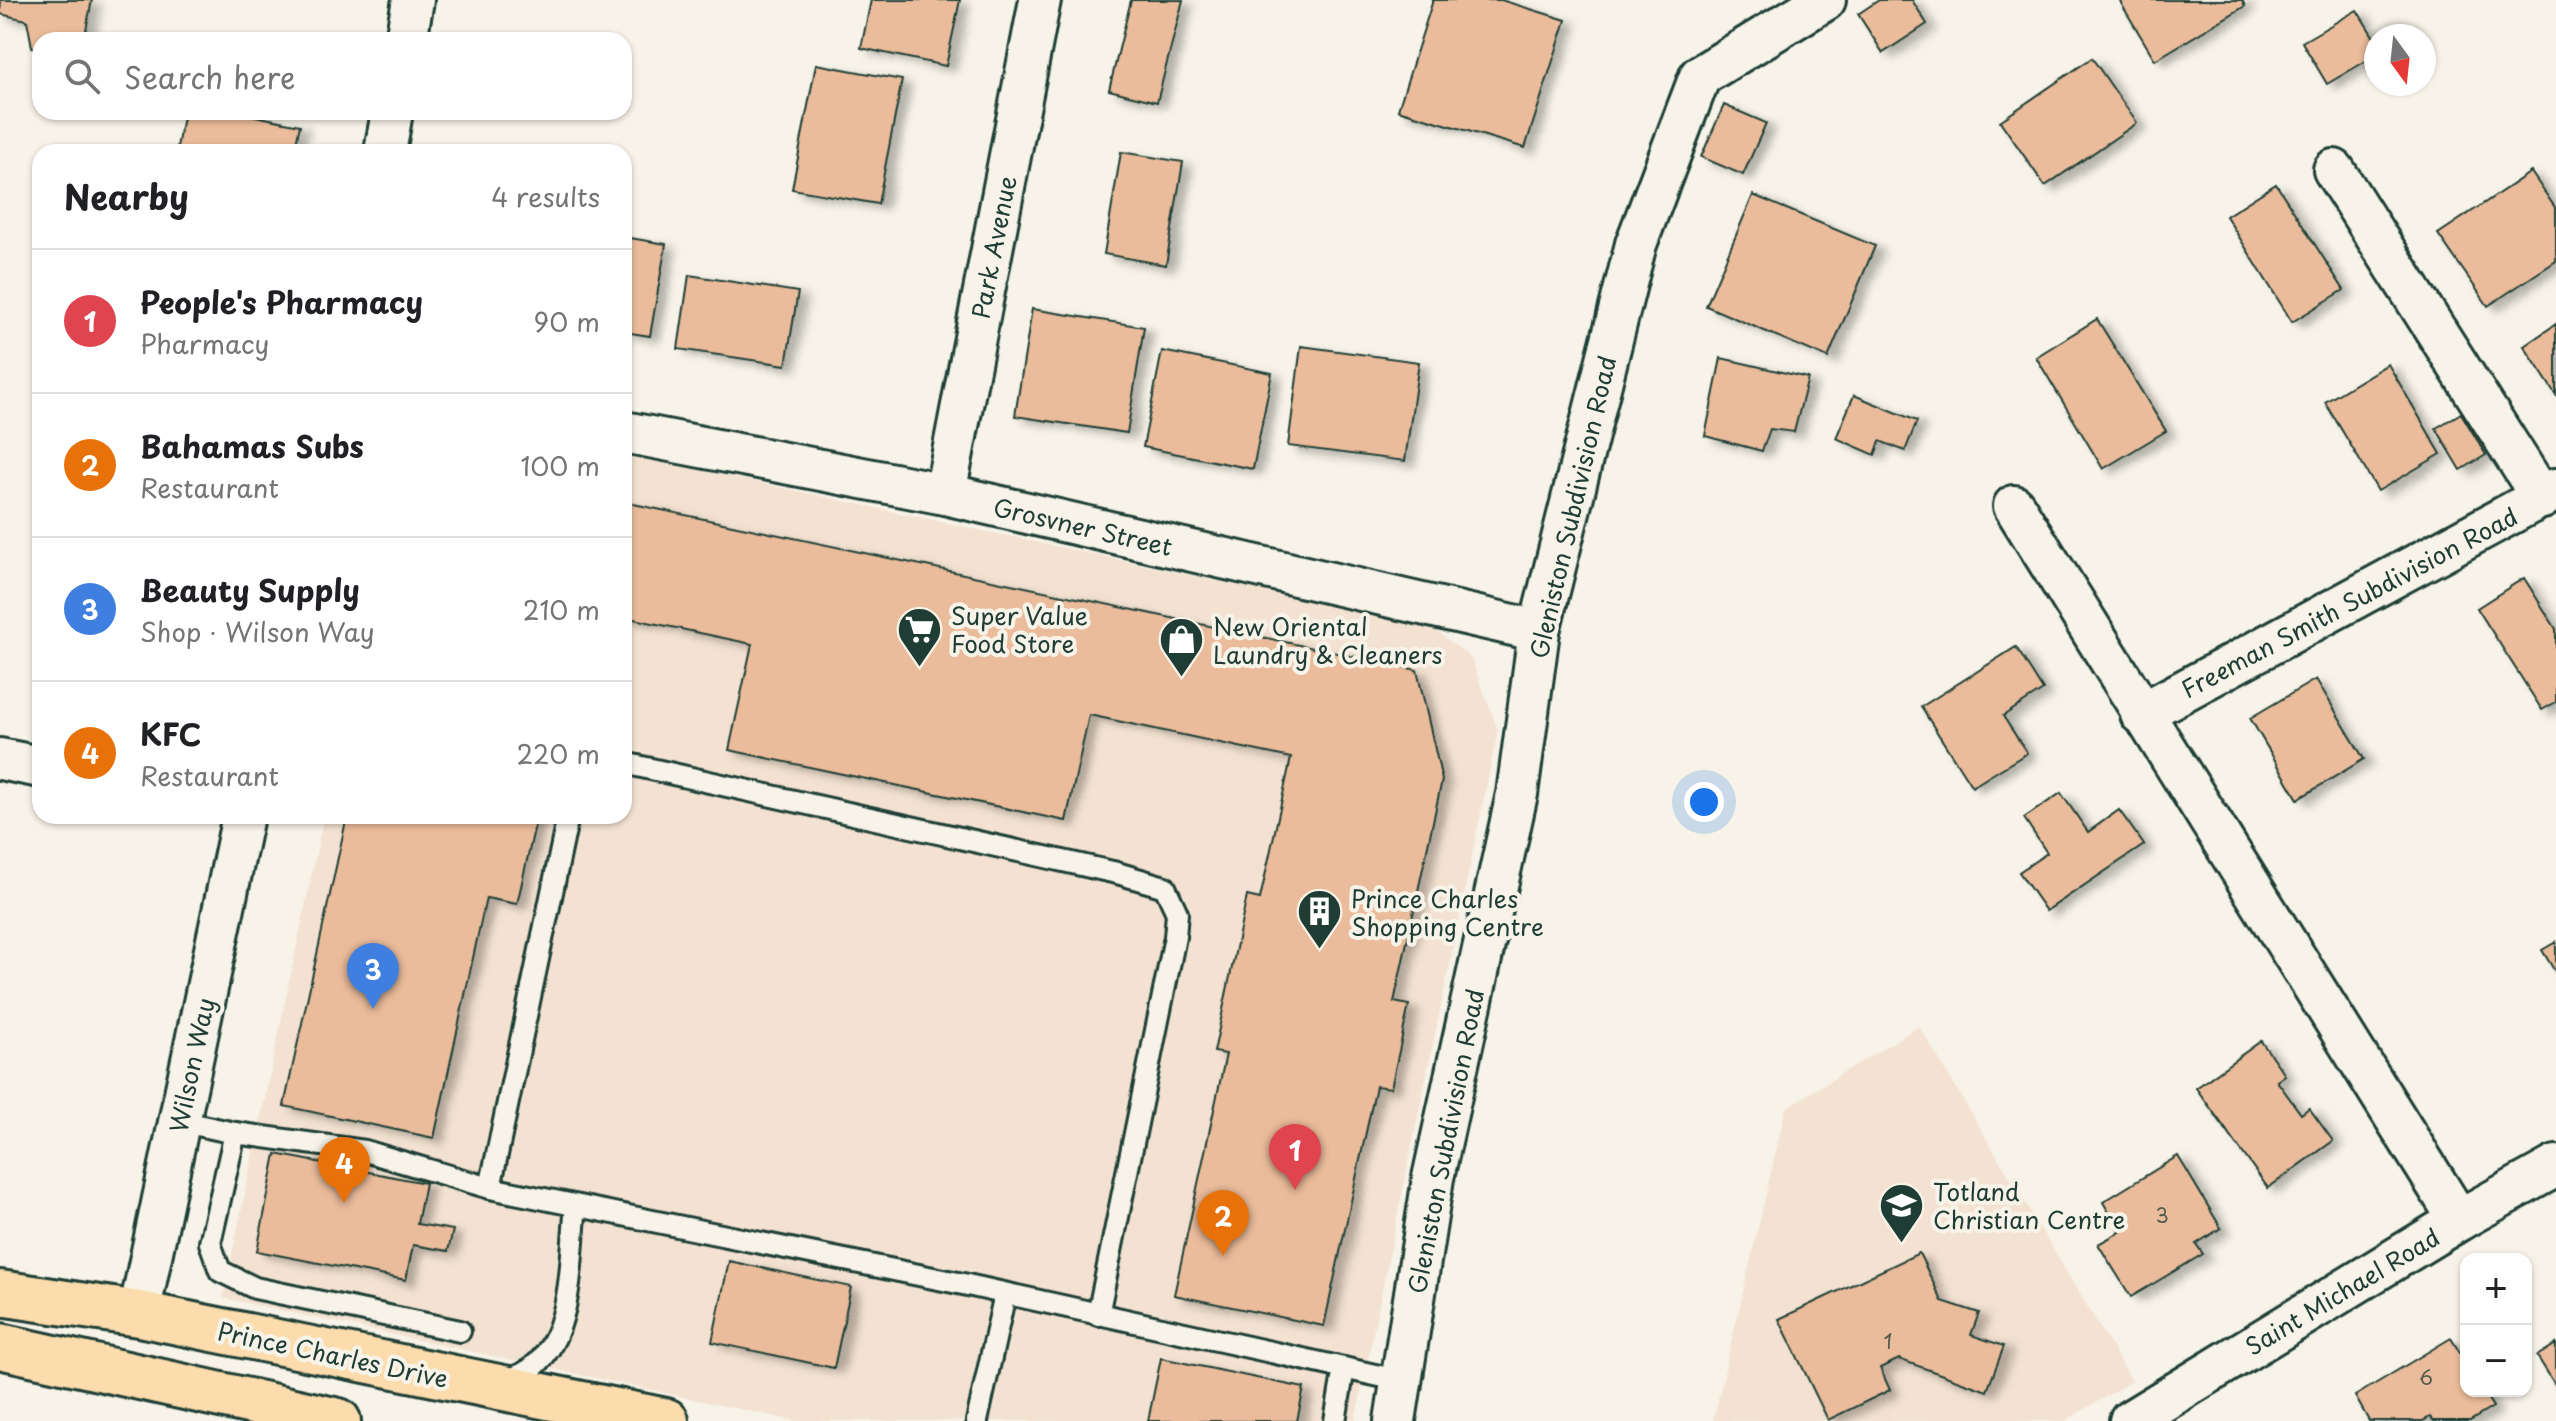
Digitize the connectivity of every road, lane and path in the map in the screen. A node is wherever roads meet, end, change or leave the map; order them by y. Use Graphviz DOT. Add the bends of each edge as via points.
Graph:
graph roads {
  1 [pos="413,0"];
  2 [pos="1040,0"];
  3 [pos="1825,0"];
  4 [pos="407,32"];
  5 [pos="391,120"];
  6 [pos="386,144"];
  7 [pos="2334,170"];
  8 [pos="632,434"];
  9 [pos="945,494"];
  10 [pos="2549,494"];
  11 [pos="2014,506"];
  12 [pos="1539,631"];
  13 [pos="2141,714"];
  14 [pos="0,759"];
  15 [pos="32,765"];
  16 [pos="632,765"];
  17 [pos="241,824"];
  18 [pos="566,824"];
  19 [pos="179,1121"];
  20 [pos="235,1133"];
  21 [pos="2556,1166"];
  22 [pos="490,1188"];
  23 [pos="576,1206"];
  24 [pos="2459,1220"];
  25 [pos="0,1293"];
  26 [pos="1005,1294"];
  27 [pos="139,1314"];
  28 [pos="1098,1315"];
  29 [pos="460,1331"];
  30 [pos="0,1346"];
  31 [pos="1344,1368"];
  32 [pos="1402,1381"];
  33 [pos="480,1385"];
  34 [pos="338,1421"];
  35 [pos="666,1421"];
  36 [pos="977,1421"];
  37 [pos="1335,1421"];
  38 [pos="1395,1421"];
  39 [pos="2130,1421"];
  1 -- 4 [label="street"];
  2 -- 9 [label="street, Park Avenue"];
  3 -- 12 [label="street, Gleniston Subdivision Road" via="1700,76 1636,244"];
  5 -- 6 [label="street"];
  7 -- 10 [label="street"];
  8 -- 9 [label="street, Grosvner Street"];
  9 -- 12 [label="street, Grosvner Street"];
  10 -- 13 [label="street, Freeman Smith Subdivision Road"];
  11 -- 13 [label="street"];
  12 -- 32 [label="street, Gleniston Subdivision Road" via="1517,794 1433,1178"];
  13 -- 24 [label="street"];
  14 -- 15 [label="street"];
  16 -- 28 [label="lane" via="1165,887 1177,913 1175,937"];
  17 -- 19 [label="street, Wilson Way"];
  18 -- 22 [label="lane"];
  19 -- 20 [label="lane"];
  19 -- 27 [label="street, Wilson Way"];
  20 -- 22 [label="lane" via="365,1151"];
  20 -- 29 [label="lane" via="210,1243 220,1271 255,1288"];
  21 -- 24 [label="street, Saint Michael Road"];
  22 -- 23 [label="lane"];
  23 -- 26 [label="lane"];
  23 -- 33 [label="lane" via="562,1318 552,1348 517,1378"];
  24 -- 39 [label="street, Saint Michael Road"];
  25 -- 27 [label="highway, Prince Charles Drive"];
  26 -- 28 [label="lane"];
  26 -- 36 [label="lane"];
  27 -- 33 [label="highway, Prince Charles Drive"];
  28 -- 31 [label="lane"];
  30 -- 34 [label="highway"];
  31 -- 32 [label="lane"];
  31 -- 37 [label="lane"];
  32 -- 38 [label="street, Gleniston Subdivision Road"];
  33 -- 35 [label="highway, Prince Charles Drive"];
}
